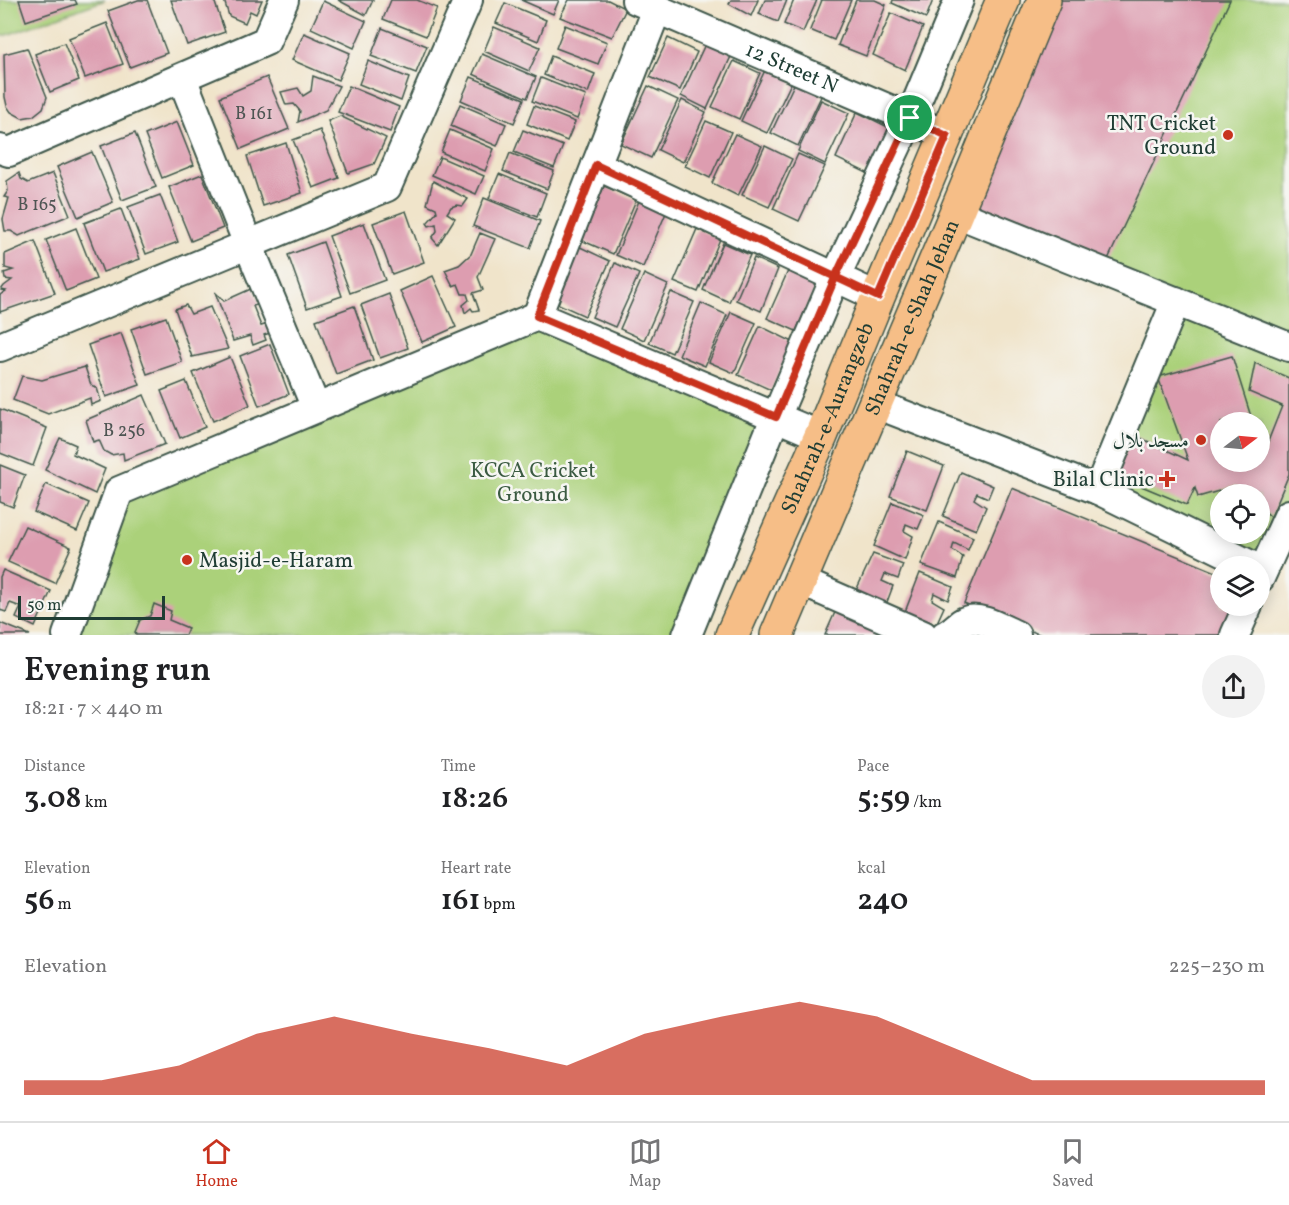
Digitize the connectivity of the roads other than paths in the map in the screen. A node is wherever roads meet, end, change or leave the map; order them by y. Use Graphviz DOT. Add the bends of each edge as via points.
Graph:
graph roads {
  1 [pos="284,0"];
  2 [pos="468,0"];
  3 [pos="959,0"];
  4 [pos="1003,0"];
  5 [pos="1044,0"];
  6 [pos="647,4"];
  7 [pos="182,78"];
  8 [pos="910,118"];
  9 [pos="947,136"];
  10 [pos="0,149"];
  11 [pos="596,165"];
  12 [pos="956,213"];
  13 [pos="248,244"];
  14 [pos="835,278"];
  15 [pos="878,297"];
  16 [pos="1176,301"];
  17 [pos="537,316"];
  18 [pos="0,347"];
  19 [pos="1289,347"];
  20 [pos="876,404"];
  21 [pos="316,408"];
  22 [pos="776,417"];
  23 [pos="821,436"];
  24 [pos="1098,490"];
  25 [pos="1288,518"];
  26 [pos="1229,556"];
  27 [pos="1267,556"];
  28 [pos="800,581"];
  29 [pos="1244,616"];
  30 [pos="942,634"];
  31 [pos="67,635"];
  32 [pos="687,635"];
  33 [pos="732,635"];
  34 [pos="777,635"];
  35 [pos="1016,635"];
  36 [pos="1235,635"];
  1 -- 7 [label="street" via="266,42"];
  2 -- 13 [label="street" via="387,187"];
  3 -- 8 [label="street"];
  4 -- 9 [label="main road, Shahrah-e-Aurangzeb"];
  5 -- 12 [label="main road, Shahrah-e-Shah Jehan"];
  6 -- 8 [label="street, 12 Street N"];
  6 -- 11 [label="street"];
  7 -- 10 [label="street" via="9,152"];
  7 -- 13 [label="street"];
  8 -- 9 [label="street, 12 Street N"];
  8 -- 14 [label="street"];
  9 -- 15 [label="main road, Shahrah-e-Aurangzeb"];
  11 -- 14 [label="street"];
  11 -- 17 [label="street"];
  12 -- 16 [label="street"];
  12 -- 20 [label="main road, Shahrah-e-Shah Jehan"];
  13 -- 18 [label="street"];
  13 -- 21 [label="street"];
  14 -- 15 [label="street"];
  14 -- 22 [label="street"];
  15 -- 23 [label="main road, Shahrah-e-Aurangzeb"];
  16 -- 19 [label="street"];
  16 -- 24 [label="street"];
  17 -- 21 [label="street"];
  17 -- 22 [label="street"];
  20 -- 24 [label="street"];
  20 -- 28 [label="main road, Shahrah-e-Shah Jehan"];
  21 -- 31 [label="street" via="119,491"];
  22 -- 23 [label="street"];
  22 -- 32 [label="street"];
  23 -- 33 [label="main road, Shahrah-e-Aurangzeb"];
  24 -- 26 [label="street"];
  25 -- 27 [label="street"];
  28 -- 30 [label="street"];
  28 -- 34 [label="main road, Shahrah-e-Shah Jehan"];
  29 -- 36 [label="street"];
  30 -- 35 [label="street" via="977,618"];
}
